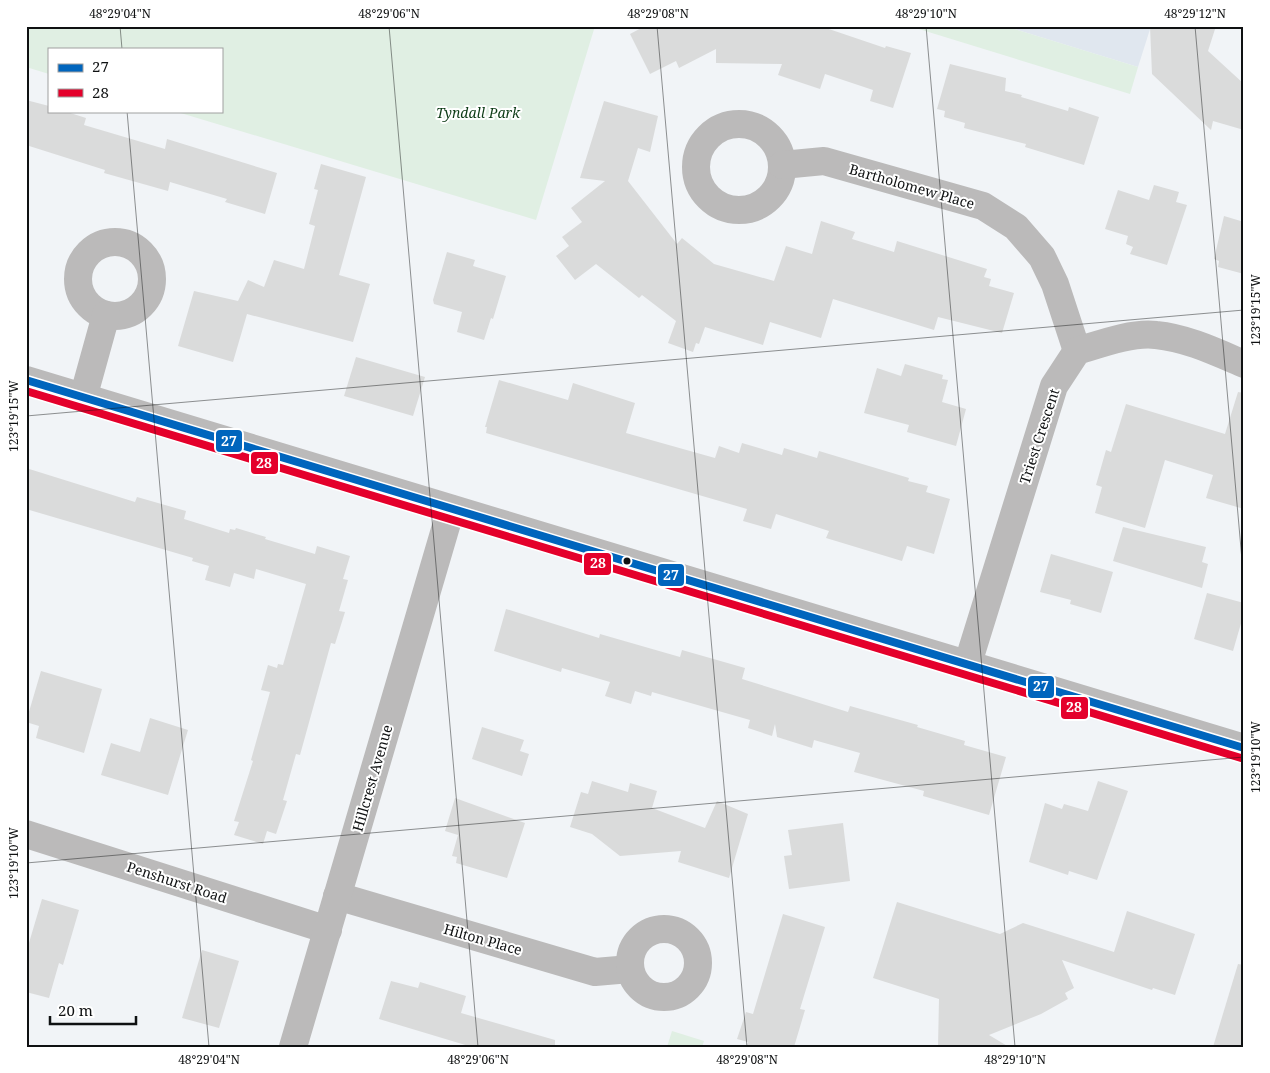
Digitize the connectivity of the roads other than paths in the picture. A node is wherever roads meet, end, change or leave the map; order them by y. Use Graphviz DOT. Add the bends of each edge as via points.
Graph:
graph roads {
  1 [pos="782,165"];
  2 [pos="106,315"];
  3 [pos="1077,351"];
  4 [pos="1244,364"];
  5 [pos="26,380"];
  6 [pos="83,398"];
  7 [pos="451,509"];
  8 [pos="968,663"];
  9 [pos="1244,748"];
  10 [pos="26,834"];
  11 [pos="338,896"];
  12 [pos="328,930"];
  13 [pos="630,969"];
  14 [pos="293,1047"];
  1 -- 3 [label="street, Bartholomew Place" via="824,161 982,206 1016,227 1042,257 1055,284"];
  2 -- 6 [label="street"];
  3 -- 4 [label="street" via="1115,340 1155,334 1189,342"];
  3 -- 8 [label="street, Triest Crescent" via="1054,386"];
  5 -- 6 [label="street"];
  6 -- 7 [label="street"];
  7 -- 8 [label="street"];
  7 -- 11 [label="street, Hillcrest Avenue"];
  8 -- 9 [label="street"];
  10 -- 12 [label="street, Penshurst Road"];
  11 -- 12 [label="street, Hillcrest Avenue"];
  11 -- 13 [label="street, Hilton Place" via="595,972"];
  12 -- 14 [label="street, Hillcrest Avenue"];
}
